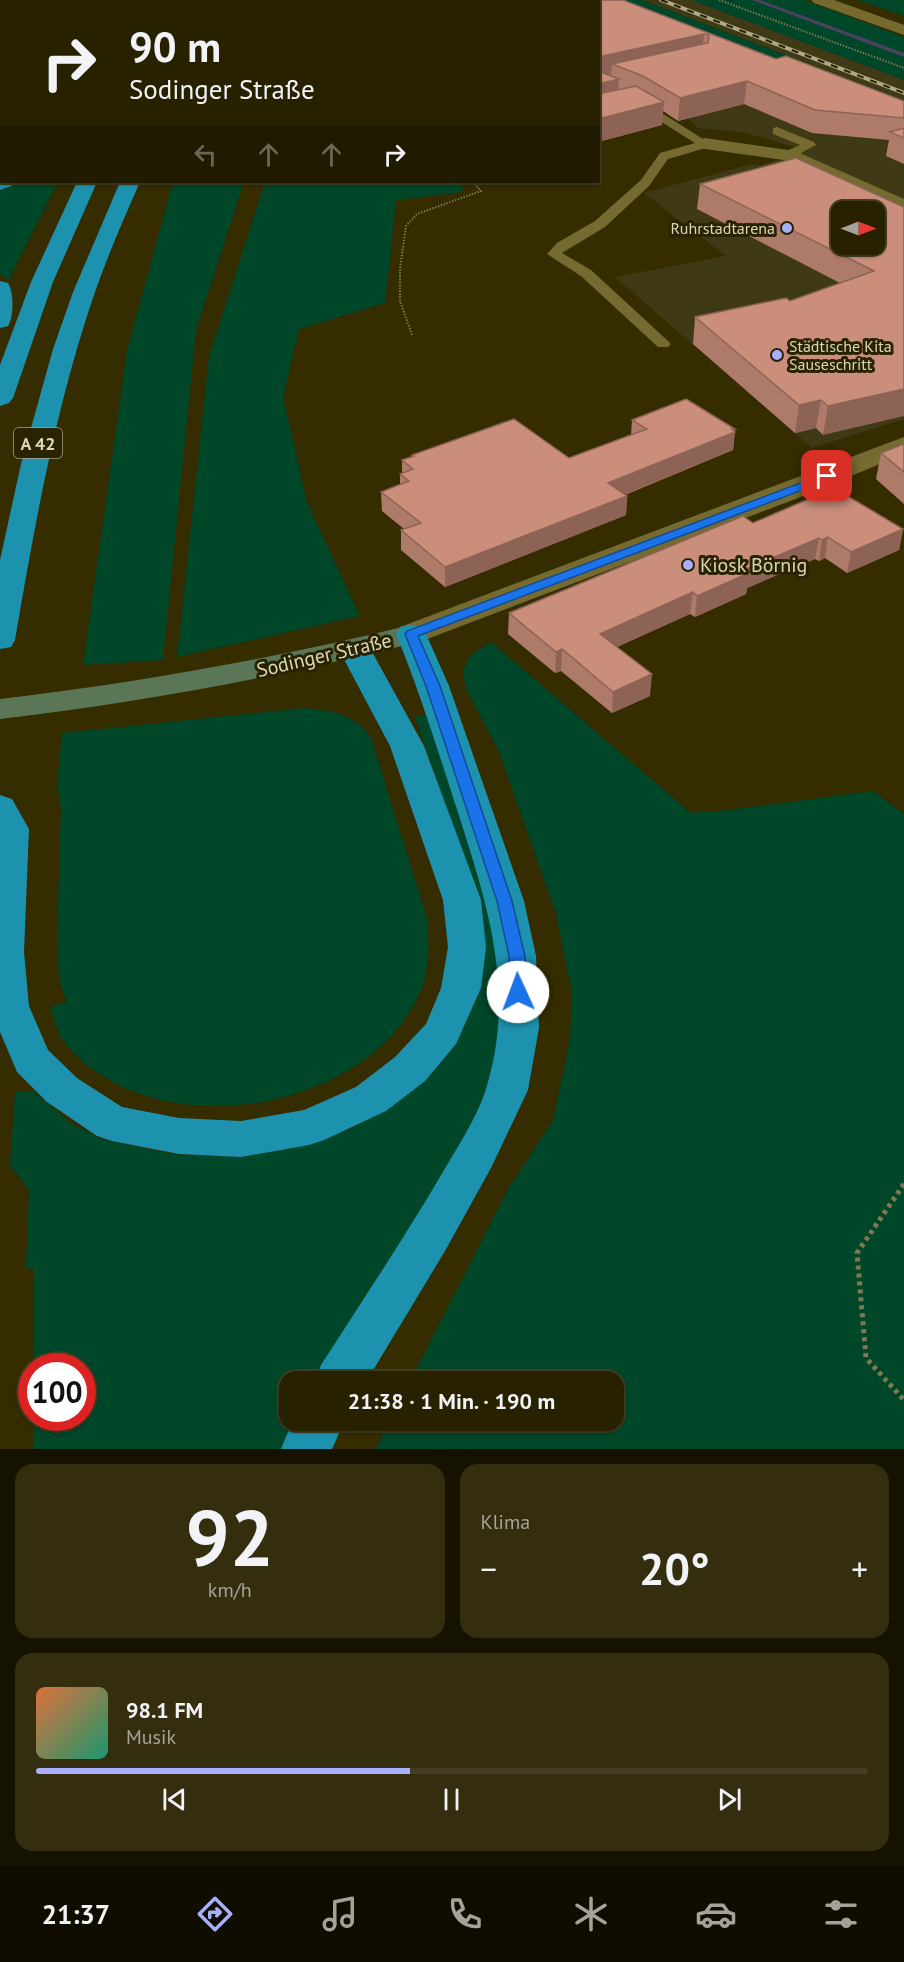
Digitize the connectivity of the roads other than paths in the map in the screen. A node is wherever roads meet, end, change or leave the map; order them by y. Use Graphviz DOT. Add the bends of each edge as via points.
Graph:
graph roads {
  1 [pos="819,0"];
  2 [pos="904,30"];
  3 [pos="602,84"];
  4 [pos="637,102"];
  5 [pos="618,107"];
  6 [pos="777,130"];
  7 [pos="705,144"];
  8 [pos="788,155"];
  9 [pos="87,183"];
  10 [pos="129,183"];
  11 [pos="904,207"];
  12 [pos="0,288"];
  13 [pos="0,321"];
  14 [pos="663,344"];
  15 [pos="0,398"];
  16 [pos="904,445"];
  17 [pos="411,634"];
  18 [pos="0,640"];
  19 [pos="355,650"];
  20 [pos="0,709"];
  21 [pos="0,807"];
  22 [pos="345,1371"];
  23 [pos="315,1431"];
  24 [pos="306,1449"];
  1 -- 2 [label="street"];
  3 -- 4 [label="lane"];
  4 -- 5 [label="lane"];
  4 -- 7 [label="lane"];
  6 -- 8 [label="lane" via="810,145"];
  7 -- 8 [label="street"];
  7 -- 14 [label="lane" via="664,156 645,183 600,224 554,254 586,273"];
  8 -- 11 [label="street"];
  9 -- 15 [label="highway" via="42,282"];
  10 -- 18 [label="highway, A 42" via="114,213 69,334 42,428"];
  12 -- 13 [label="highway"];
  16 -- 17 [label="street, Sodinger Straße"];
  17 -- 19 [label="main road, Sodinger Straße"];
  17 -- 22 [label="highway" via="433,686 505,901 517,956 519,1028 507,1090 476,1155"];
  19 -- 20 [label="main road, Sodinger Straße" via="193,683"];
  19 -- 21 [label="highway" via="407,746 462,900 467,947 461,988 442,1033 410,1069 371,1099 319,1123 241,1139 179,1136 112,1123 62,1090 32,1060 9,1006 6,952 10,829"];
  23 -- 24 [label="highway"];
}
